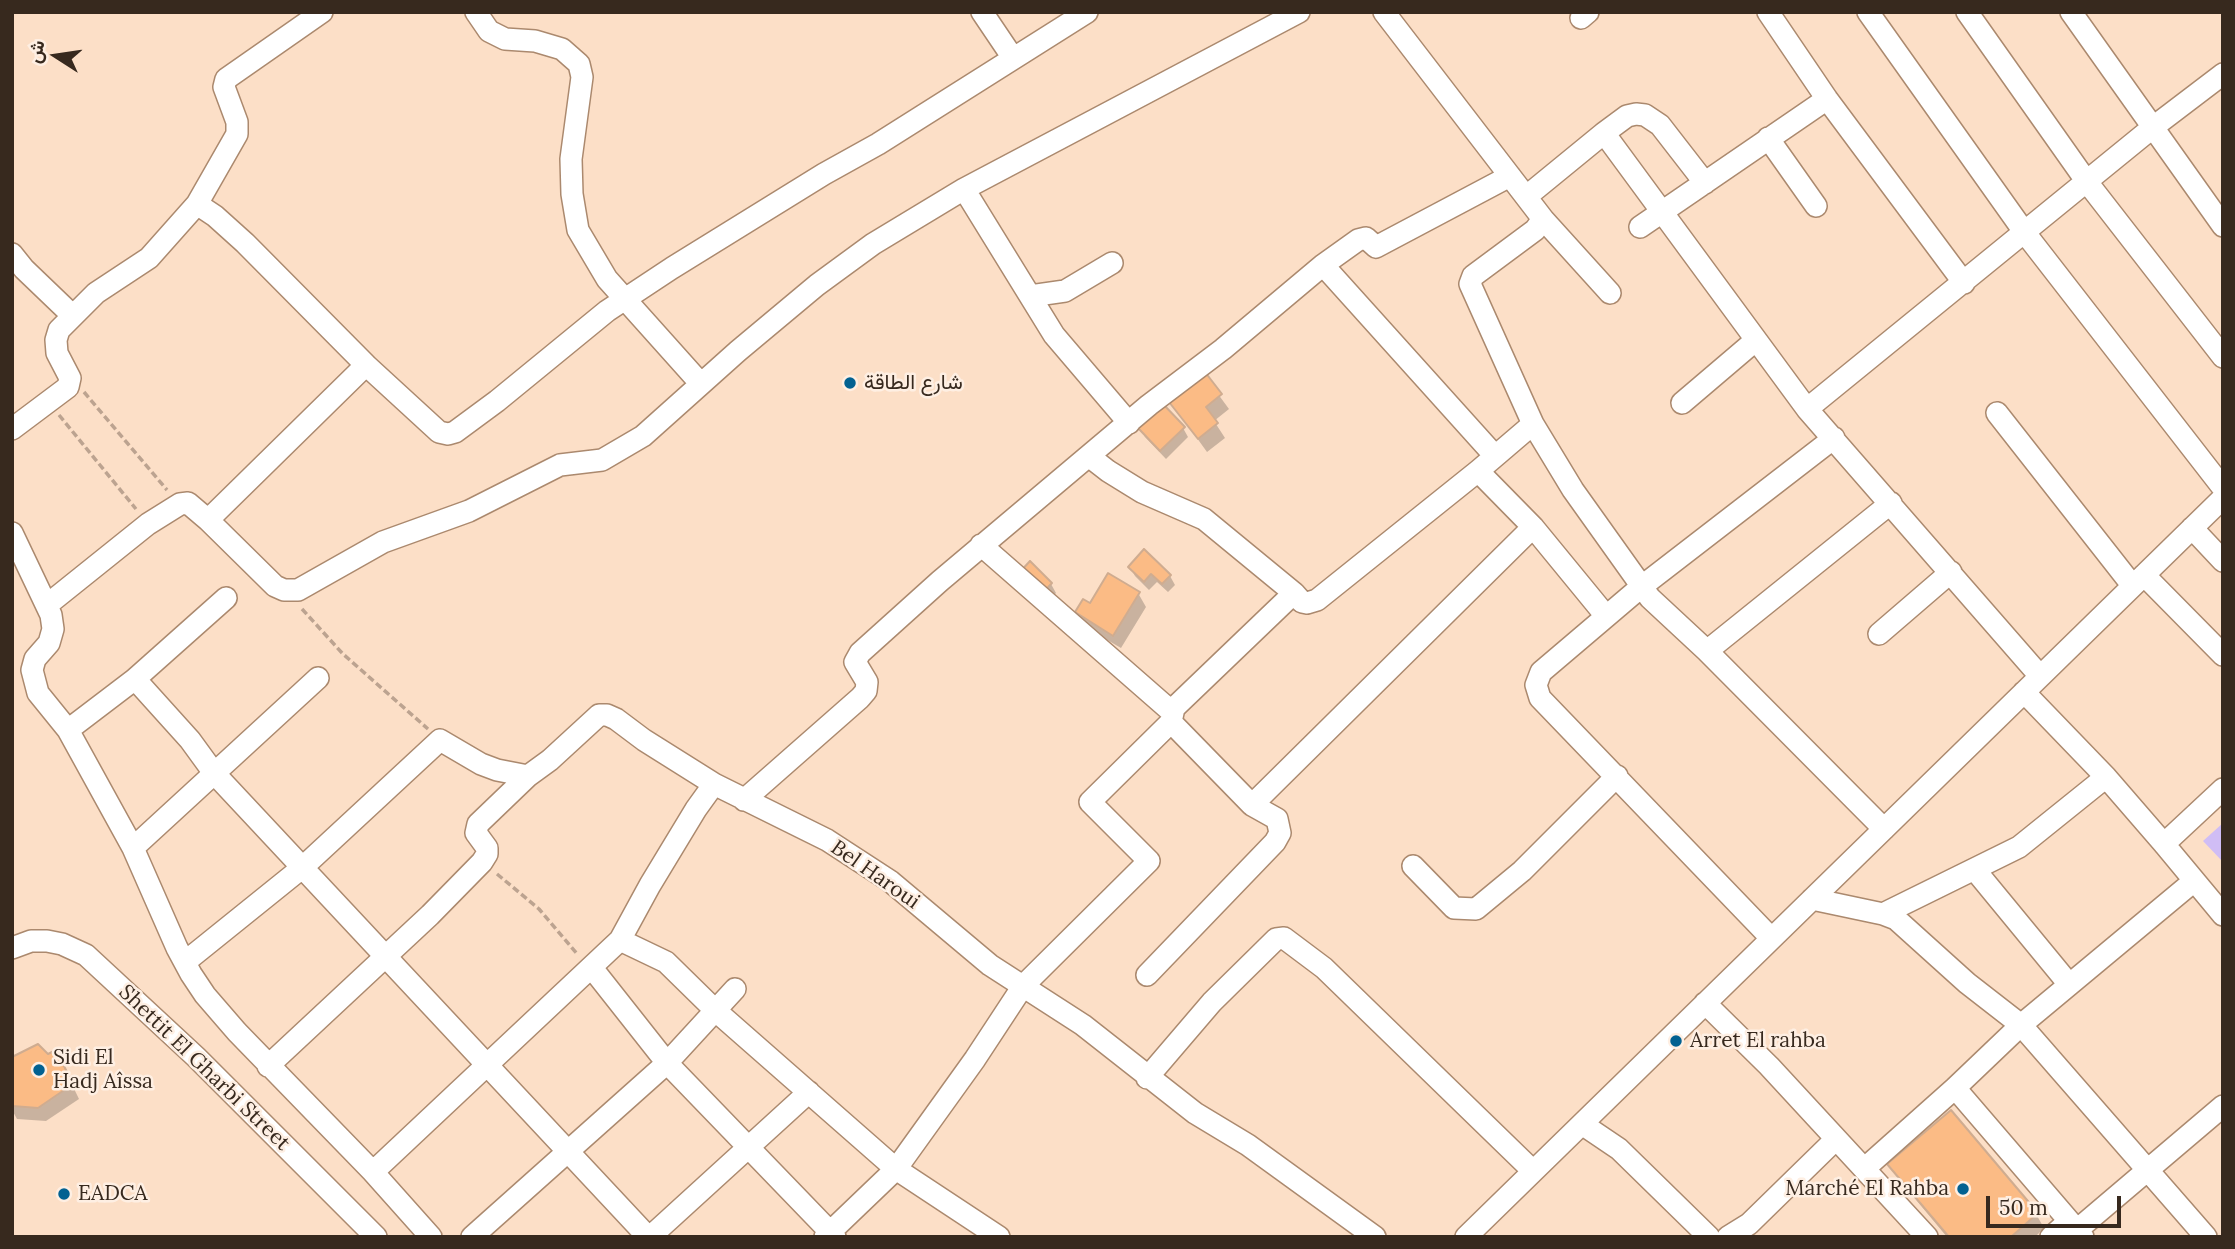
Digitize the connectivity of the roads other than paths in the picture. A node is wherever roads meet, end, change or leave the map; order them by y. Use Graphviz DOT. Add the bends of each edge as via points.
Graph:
graph roads {
  1 [pos="322,12"];
  2 [pos="476,12"];
  3 [pos="982,12"];
  4 [pos="1087,12"];
  5 [pos="1299,12"];
  6 [pos="1768,12"];
  7 [pos="1868,12"];
  8 [pos="1966,12"];
  9 [pos="2071,12"];
  10 [pos="1387,13"];
  11 [pos="1013,58"];
  12 [pos="2219,83"];
  13 [pos="1827,99"];
  14 [pos="2152,128"];
  15 [pos="1604,133"];
  16 [pos="1768,138"];
  17 [pos="1510,176"];
  18 [pos="2087,182"];
  19 [pos="1704,183"];
  20 [pos="964,189"];
  21 [pos="1527,196"];
  22 [pos="197,204"];
  23 [pos="1816,206"];
  24 [pos="1662,213"];
  25 [pos="1543,219"];
  26 [pos="2223,226"];
  27 [pos="1640,228"];
  28 [pos="2025,233"];
  29 [pos="12,254"];
  30 [pos="1112,263"];
  31 [pos="1323,265"];
  32 [pos="1964,283"];
  33 [pos="1609,293"];
  34 [pos="1030,296"];
  35 [pos="627,300"];
  36 [pos="72,316"];
  37 [pos="1756,340"];
  38 [pos="2223,357"];
  39 [pos="366,365"];
  40 [pos="701,384"];
  41 [pos="1682,402"];
  42 [pos="1807,409"];
  43 [pos="1997,413"];
  44 [pos="1129,423"];
  45 [pos="1533,424"];
  46 [pos="12,429"];
  47 [pos="1834,438"];
  48 [pos="1495,456"];
  49 [pos="1090,457"];
  50 [pos="1478,471"];
  51 [pos="2223,488"];
  52 [pos="2223,498"];
  53 [pos="1891,503"];
  54 [pos="208,520"];
  55 [pos="1533,527"];
  56 [pos="2192,528"];
  57 [pos="12,533"];
  58 [pos="982,545"];
  59 [pos="2223,561"];
  60 [pos="1951,572"];
  61 [pos="2138,580"];
  62 [pos="1641,587"];
  63 [pos="1294,593"];
  64 [pos="226,598"];
  65 [pos="47,605"];
  66 [pos="1606,616"];
  67 [pos="1879,634"];
  68 [pos="1707,651"];
  69 [pos="2223,655"];
  70 [pos="2040,676"];
  71 [pos="318,678"];
  72 [pos="135,679"];
  73 [pos="2024,692"];
  74 [pos="1171,717"];
  75 [pos="68,730"];
  76 [pos="214,773"];
  77 [pos="528,776"];
  78 [pos="1617,776"];
  79 [pos="2106,777"];
  80 [pos="714,784"];
  81 [pos="2223,789"];
  82 [pos="744,800"];
  83 [pos="1252,805"];
  84 [pos="1884,829"];
  85 [pos="2164,844"];
  86 [pos="133,848"];
  87 [pos="1413,866"];
  88 [pos="303,867"];
  89 [pos="1975,870"];
  90 [pos="2194,881"];
  91 [pos="1812,899"];
  92 [pos="1883,914"];
  93 [pos="2223,915"];
  94 [pos="1771,938"];
  95 [pos="620,940"];
  96 [pos="12,948"];
  97 [pos="386,957"];
  98 [pos="185,962"];
  99 [pos="592,968"];
  100 [pos="1147,975"];
  101 [pos="2068,983"];
  102 [pos="1023,986"];
  103 [pos="735,989"];
  104 [pos="1705,1003"];
  105 [pos="716,1012"];
  106 [pos="2021,1025"];
  107 [pos="667,1063"];
  108 [pos="487,1064"];
  109 [pos="268,1066"];
  110 [pos="1147,1078"];
  111 [pos="1955,1088"];
  112 [pos="808,1092"];
  113 [pos="2223,1106"];
  114 [pos="1582,1124"];
  115 [pos="1836,1139"];
  116 [pos="748,1147"];
  117 [pos="568,1150"];
  118 [pos="896,1168"];
  119 [pos="1864,1169"];
  120 [pos="2148,1170"];
  121 [pos="1533,1171"];
  122 [pos="373,1172"];
  123 [pos="2076,1229"];
  124 [pos="830,1235"];
  125 [pos="376,1237"];
  126 [pos="431,1237"];
  127 [pos="472,1237"];
  128 [pos="649,1237"];
  129 [pos="999,1237"];
  130 [pos="1375,1237"];
  131 [pos="1466,1237"];
  132 [pos="1709,1237"];
  133 [pos="1728,1237"];
  134 [pos="1927,1237"];
  135 [pos="2051,1237"];
  136 [pos="2206,1237"];
  1 -- 22 [label="street" via="226,79 224,87 237,134"];
  2 -- 35 [label="street" via="489,31 505,39 562,49 579,64 582,77 571,159 578,230 607,279"];
  3 -- 11 [label="street"];
  4 -- 11 [label="street"];
  5 -- 20 [label="street"];
  6 -- 13 [label="street"];
  7 -- 28 [label="street"];
  8 -- 18 [label="street"];
  9 -- 14 [label="street"];
  10 -- 17 [label="street"];
  11 -- 35 [label="street"];
  12 -- 14 [label="street"];
  13 -- 16 [label="street"];
  13 -- 32 [label="street"];
  14 -- 18 [label="street"];
  14 -- 26 [label="street"];
  15 -- 19 [label="street" via="1627,116 1645,115 1660,125"];
  15 -- 21 [label="street"];
  15 -- 24 [label="street"];
  16 -- 19 [label="street"];
  16 -- 23 [label="street"];
  17 -- 21 [label="street"];
  17 -- 31 [label="street" via="1376,247 1363,238"];
  18 -- 28 [label="street"];
  18 -- 38 [label="street"];
  19 -- 24 [label="street"];
  20 -- 34 [label="street"];
  20 -- 40 [label="street" via="873,244 817,285"];
  21 -- 25 [label="street"];
  22 -- 36 [label="street" via="149,258 96,293"];
  22 -- 39 [label="street" via="245,243"];
  24 -- 27 [label="street"];
  24 -- 37 [label="street"];
  25 -- 33 [label="street"];
  25 -- 45 [label="street" via="1473,276 1470,284"];
  28 -- 32 [label="street"];
  28 -- 51 [label="street"];
  29 -- 36 [label="street"];
  30 -- 34 [label="street" via="1065,291"];
  31 -- 44 [label="street"];
  31 -- 48 [label="street"];
  32 -- 42 [label="street"];
  34 -- 44 [label="street" via="1054,335"];
  35 -- 39 [label="street" via="448,434 439,432"];
  35 -- 40 [label="street"];
  36 -- 46 [label="street" via="56,340 57,353 70,378 68,387"];
  37 -- 41 [label="street"];
  37 -- 42 [label="street"];
  39 -- 54 [label="street"];
  40 -- 54 [label="street" via="616,454 560,465 469,512 383,542 298,590 275,586"];
  42 -- 47 [label="street"];
  43 -- 61 [label="street"];
  44 -- 49 [label="street"];
  45 -- 48 [label="street"];
  45 -- 62 [label="street"];
  47 -- 53 [label="street"];
  47 -- 62 [label="street"];
  48 -- 50 [label="street"];
  49 -- 58 [label="street"];
  49 -- 63 [label="street" via="1142,492 1204,519"];
  50 -- 55 [label="street"];
  50 -- 63 [label="street" via="1317,600 1302,602"];
  52 -- 56 [label="street"];
  53 -- 60 [label="street"];
  53 -- 68 [label="street"];
  54 -- 65 [label="street" via="188,503 180,504"];
  55 -- 66 [label="street"];
  55 -- 83 [label="street"];
  56 -- 59 [label="street"];
  56 -- 61 [label="street"];
  57 -- 65 [label="street"];
  58 -- 74 [label="street"];
  58 -- 82 [label="street" via="855,658 867,682 866,691"];
  60 -- 67 [label="street"];
  60 -- 70 [label="street"];
  61 -- 69 [label="street"];
  61 -- 70 [label="street"];
  62 -- 66 [label="street"];
  62 -- 68 [label="street"];
  63 -- 74 [label="street" via="1174,708"];
  64 -- 72 [label="street"];
  65 -- 75 [label="street" via="53,629 49,643 35,659 33,680"];
  66 -- 78 [label="street" via="1541,672 1536,685 1540,698"];
  68 -- 84 [label="street"];
  70 -- 73 [label="street"];
  71 -- 76 [label="street"];
  72 -- 75 [label="street"];
  72 -- 76 [label="street"];
  73 -- 79 [label="street"];
  73 -- 84 [label="street"];
  74 -- 83 [label="street"];
  74 -- 102 [label="street" via="1090,802 1149,861"];
  75 -- 86 [label="street"];
  76 -- 86 [label="street"];
  76 -- 88 [label="street"];
  77 -- 80 [label="street, Bel Haroui" via="593,719 607,715"];
  77 -- 88 [label="street" via="481,764 440,740"];
  77 -- 97 [label="street, Bel Haroui" via="478,824 476,833 487,848 482,862"];
  78 -- 87 [label="street" via="1522,871 1476,909 1454,908"];
  78 -- 94 [label="street"];
  79 -- 85 [label="street"];
  79 -- 89 [label="street" via="2018,847"];
  80 -- 82 [label="street, Bel Haroui"];
  80 -- 95 [label="street"];
  81 -- 85 [label="street"];
  82 -- 102 [label="street, Bel Haroui" via="827,840 891,881 990,965"];
  83 -- 100 [label="street" via="1277,819 1280,833 1275,842"];
  84 -- 91 [label="street"];
  85 -- 90 [label="street"];
  86 -- 98 [label="street"];
  88 -- 97 [label="street"];
  88 -- 98 [label="street"];
  89 -- 92 [label="street"];
  89 -- 101 [label="street"];
  90 -- 93 [label="street"];
  90 -- 101 [label="street"];
  91 -- 92 [label="street"];
  91 -- 94 [label="street"];
  92 -- 106 [label="street" via="1896,919"];
  94 -- 104 [label="street"];
  95 -- 99 [label="street"];
  95 -- 105 [label="street" via="666,962"];
  96 -- 125 [label="street, Shettit El Gharbi Street" via="31,941 47,942 86,955 196,1057"];
  97 -- 108 [label="street"];
  97 -- 109 [label="street"];
  98 -- 109 [label="street" via="205,995"];
  99 -- 107 [label="street"];
  99 -- 108 [label="street"];
  101 -- 106 [label="street"];
  102 -- 110 [label="street, Bel Haroui" via="1083,1025"];
  102 -- 118 [label="street"];
  103 -- 105 [label="street"];
  104 -- 114 [label="street"];
  104 -- 115 [label="street"];
  105 -- 107 [label="street"];
  105 -- 112 [label="street"];
  106 -- 111 [label="street"];
  106 -- 120 [label="street"];
  107 -- 116 [label="street"];
  107 -- 117 [label="street"];
  108 -- 117 [label="street"];
  108 -- 122 [label="street"];
  109 -- 122 [label="street"];
  110 -- 121 [label="street" via="1212,1002 1276,939 1284,938 1324,968"];
  110 -- 130 [label="street, Bel Haroui"];
  111 -- 119 [label="street"];
  111 -- 123 [label="street"];
  112 -- 116 [label="street"];
  112 -- 118 [label="street"];
  113 -- 120 [label="street"];
  114 -- 121 [label="street"];
  114 -- 132 [label="street" via="1619,1149"];
  115 -- 119 [label="street"];
  115 -- 133 [label="street" via="1749,1224"];
  116 -- 124 [label="street"];
  116 -- 128 [label="street"];
  117 -- 127 [label="street"];
  117 -- 128 [label="street"];
  118 -- 124 [label="street"];
  118 -- 129 [label="street"];
  119 -- 134 [label="street"];
  120 -- 123 [label="street"];
  120 -- 136 [label="street"];
  121 -- 131 [label="street"];
  122 -- 126 [label="street"];
  123 -- 135 [label="street"];
}
